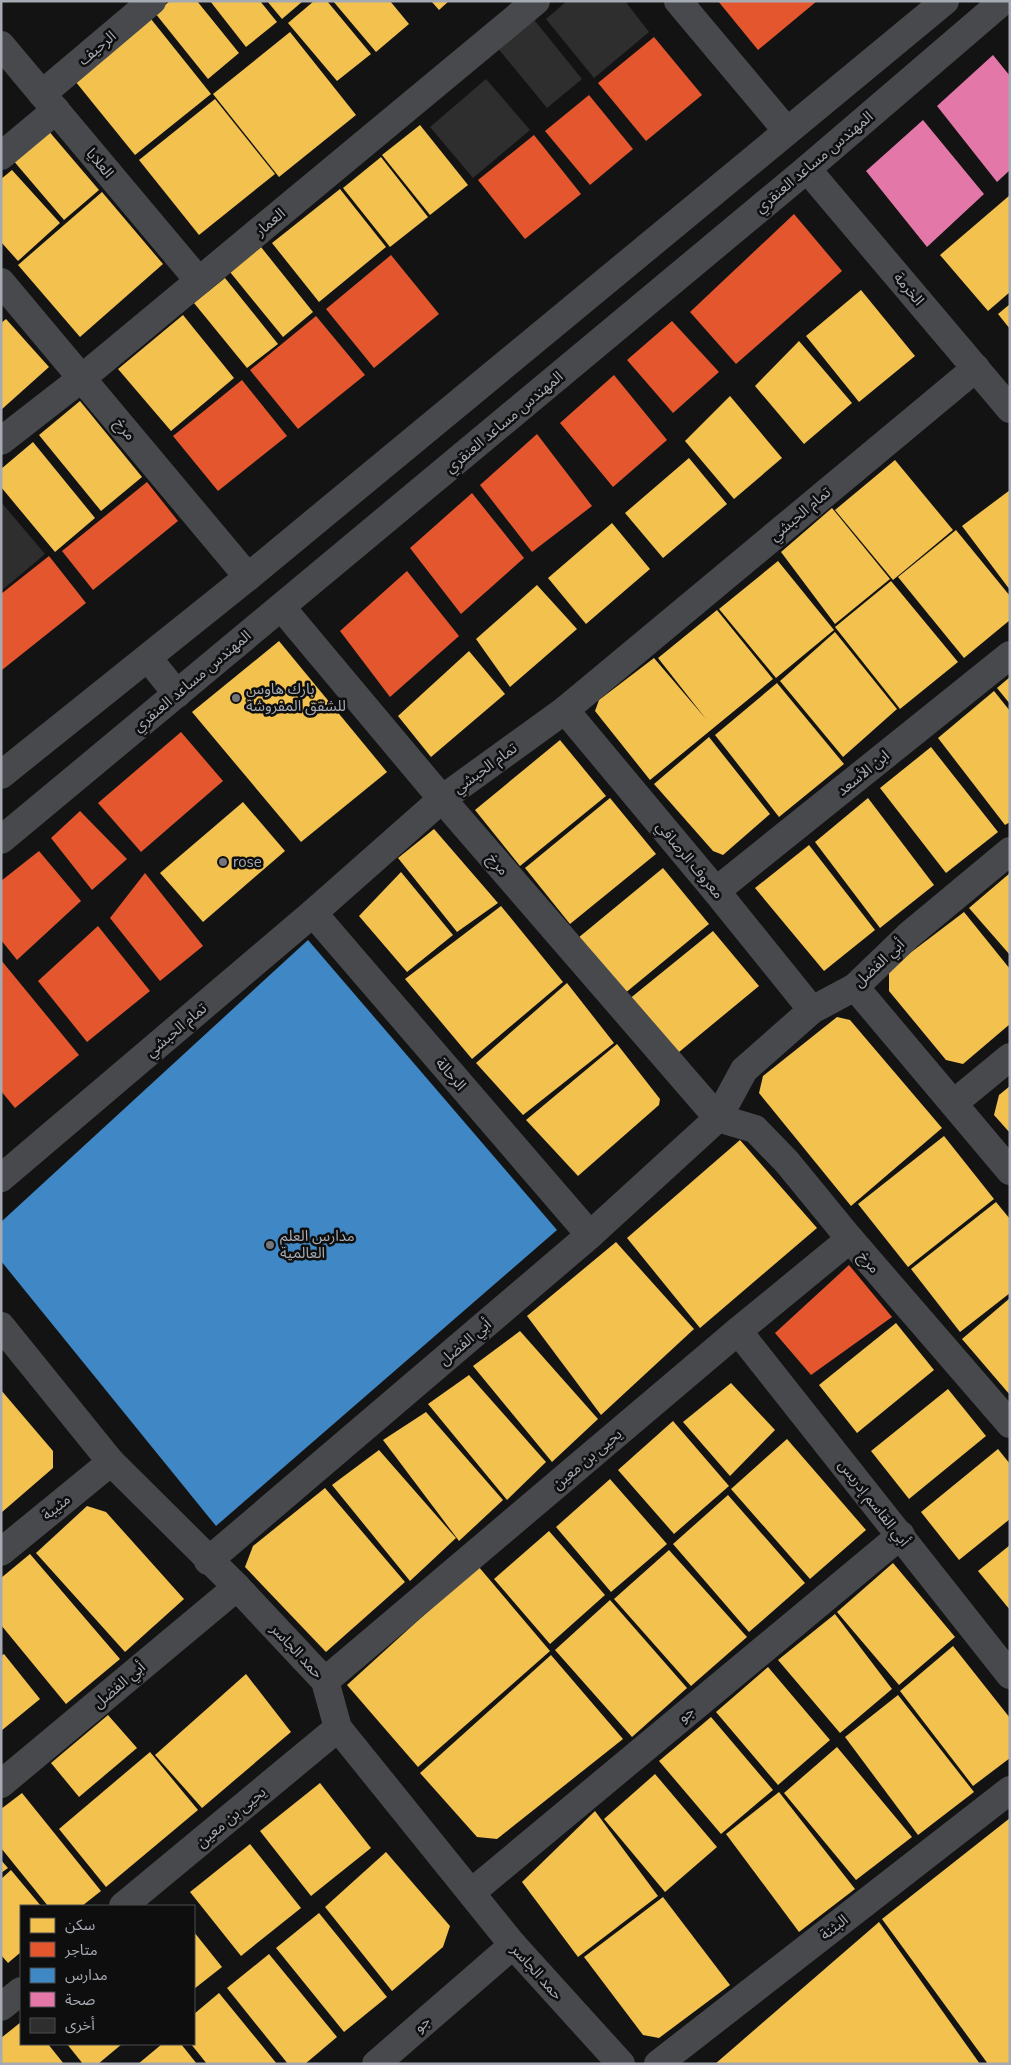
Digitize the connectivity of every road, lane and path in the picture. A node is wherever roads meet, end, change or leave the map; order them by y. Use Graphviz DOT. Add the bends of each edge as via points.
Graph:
graph roads {
  1 [pos="152,1"];
  2 [pos="536,1"];
  3 [pos="678,1"];
  4 [pos="945,1"];
  5 [pos="1003,1"];
  6 [pos="1,45"];
  7 [pos="49,102"];
  8 [pos="787,131"];
  9 [pos="1,156"];
  10 [pos="807,169"];
  11 [pos="199,281"];
  12 [pos="1,282"];
  13 [pos="976,368"];
  14 [pos="82,378"];
  15 [pos="1010,409"];
  16 [pos="1,441"];
  17 [pos="248,577"];
  18 [pos="282,608"];
  19 [pos="1010,655"];
  20 [pos="148,658"];
  21 [pos="177,694"];
  22 [pos="565,710"];
  23 [pos="1,775"];
  24 [pos="442,799"];
  25 [pos="1,840"];
  26 [pos="1010,851"];
  27 [pos="716,891"];
  28 [pos="313,913"];
  29 [pos="855,987"];
  30 [pos="812,1010"];
  31 [pos="1010,1057"];
  32 [pos="954,1103"];
  33 [pos="718,1118"];
  34 [pos="1010,1171"];
  35 [pos="1,1178"];
  36 [pos="590,1235"];
  37 [pos="850,1239"];
  38 [pos="1,1326"];
  39 [pos="738,1331"];
  40 [pos="1010,1424"];
  41 [pos="111,1462"];
  42 [pos="900,1536"];
  43 [pos="1,1552"];
  44 [pos="208,1561"];
  45 [pos="236,1587"];
  46 [pos="1010,1675"];
  47 [pos="325,1681"];
  48 [pos="338,1728"];
  49 [pos="1,1784"];
  50 [pos="1010,1790"];
  51 [pos="472,1892"];
  52 [pos="124,1905"];
  53 [pos="513,1945"];
  54 [pos="20,1992"];
  55 [pos="1,2008"];
  56 [pos="376,2064"];
  57 [pos="622,2064"];
  58 [pos="658,2064"];
  1 -- 7 [label="street, الرحيف"];
  2 -- 11 [label="street, العمار"];
  3 -- 8 [label="street"];
  4 -- 8 [label="street"];
  5 -- 10 [label="street, المهندس مساعد العنقري"];
  6 -- 7 [label="street, العلايا"];
  7 -- 9 [label="street, الرحيف"];
  7 -- 11 [label="street, العلايا"];
  8 -- 17 [label="street"];
  10 -- 13 [label="street, الخرمة"];
  10 -- 18 [label="street, المهندس مساعد العنقري"];
  11 -- 14 [label="street, العمار"];
  12 -- 14 [label="street, مرخ"];
  13 -- 15 [label="street, الخرمة"];
  13 -- 22 [label="street, تمام الحبشي"];
  14 -- 16 [label="street, العمار"];
  14 -- 17 [label="street, مرخ"];
  17 -- 20 [label="street"];
  18 -- 21 [label="street, المهندس مساعد العنقري"];
  18 -- 24 [label="street, مرخ"];
  19 -- 27 [label="street, ابن الأسعد"];
  20 -- 21 [label="street"];
  20 -- 23 [label="street"];
  21 -- 25 [label="street, المهندس مساعد العنقري"];
  22 -- 24 [label="street, تمام الحبشي"];
  22 -- 27 [label="street, معروف الرصافي"];
  24 -- 28 [label="street, تمام الحبشي"];
  24 -- 33 [label="street, مرخ"];
  26 -- 29 [label="street, أبي الفضل" via="909,935"];
  27 -- 30 [label="street, معروف الرصافي"];
  28 -- 35 [label="street, تمام الحبشي"];
  28 -- 36 [label="street, الرحالة"];
  29 -- 30 [label="street, أبي الفضل"];
  29 -- 32 [label="street"];
  30 -- 33 [label="street, أبي الفضل" via="744,1070"];
  31 -- 32 [label="street"];
  32 -- 34 [label="street"];
  33 -- 36 [label="street, أبي الفضل"];
  33 -- 37 [label="street, مرخ" via="755,1129 787,1162"];
  36 -- 44 [label="street, أبي الفضل"];
  37 -- 39 [label="street, يحيى بن معين"];
  37 -- 40 [label="street, مرخ"];
  38 -- 41 [label="street, حمد الجاسر"];
  39 -- 42 [label="street, أبي القاسم إدريس"];
  39 -- 47 [label="street, يحيى بن معين"];
  41 -- 43 [label="street, مثيبة"];
  41 -- 44 [label="street, حمد الجاسر"];
  42 -- 46 [label="street, أبي القاسم إدريس"];
  42 -- 51 [label="street, جو"];
  44 -- 45 [label="street, حمد الجاسر"];
  45 -- 47 [label="street, حمد الجاسر"];
  45 -- 49 [label="street, أبي الفضل"];
  47 -- 48 [label="street, حمد الجاسر"];
  48 -- 51 [label="street, حمد الجاسر"];
  48 -- 52 [label="street, يحيى بن معين"];
  50 -- 58 [label="street, البثنة"];
  51 -- 53 [label="street, حمد الجاسر"];
  53 -- 56 [label="street, جو"];
  53 -- 57 [label="street, حمد الجاسر"];
  54 -- 55 [label="street"];
}
